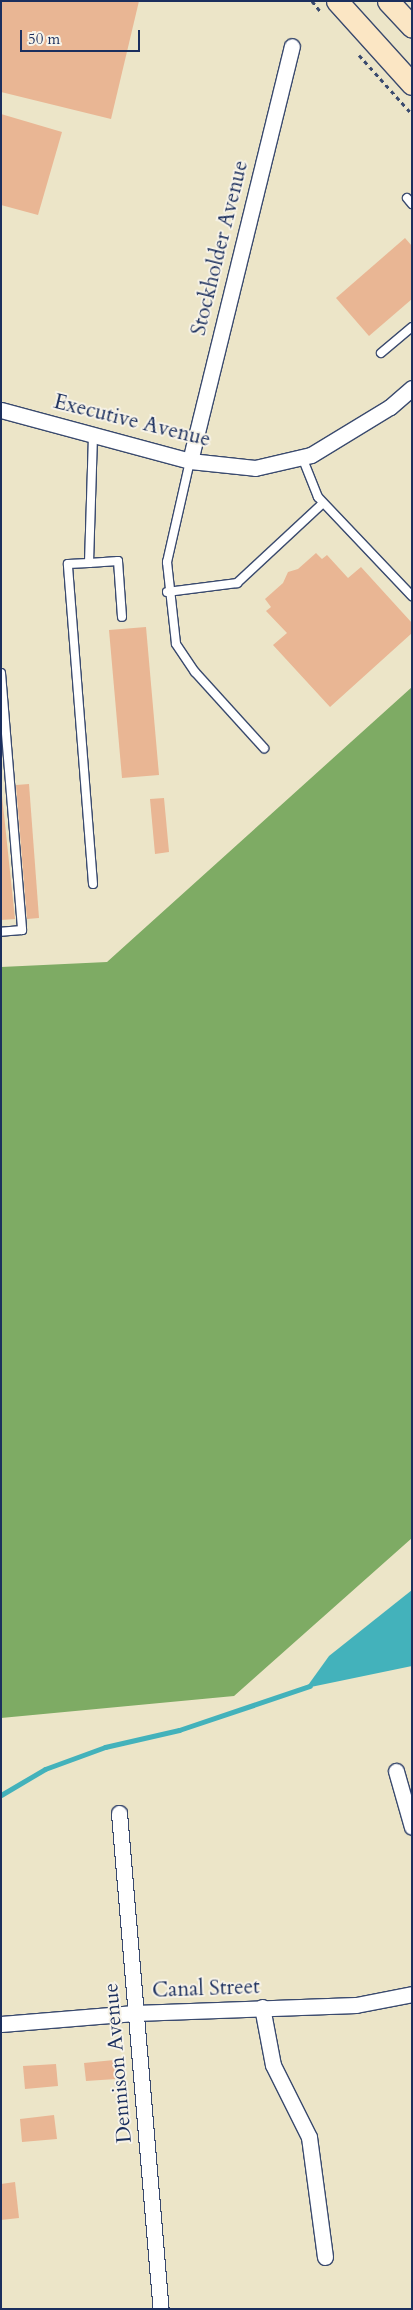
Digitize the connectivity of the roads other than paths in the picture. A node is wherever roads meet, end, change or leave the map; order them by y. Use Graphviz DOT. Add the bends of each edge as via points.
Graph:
graph roads {
  1 [pos="337,1"];
  2 [pos="388,1"];
  3 [pos="412,28"];
  4 [pos="292,46"];
  5 [pos="412,84"];
  6 [pos="412,327"];
  7 [pos="381,353"];
  8 [pos="412,388"];
  9 [pos="1,410"];
  10 [pos="93,435"];
  11 [pos="302,457"];
  12 [pos="190,461"];
  13 [pos="323,503"];
  14 [pos="90,562"];
  15 [pos="167,592"];
  16 [pos="412,596"];
  17 [pos="122,617"];
  18 [pos="1,673"];
  19 [pos="264,748"];
  20 [pos="5,769"];
  21 [pos="93,884"];
  22 [pos="1,932"];
  23 [pos="396,1771"];
  24 [pos="120,1813"];
  25 [pos="412,1827"];
  26 [pos="412,1994"];
  27 [pos="262,2008"];
  28 [pos="135,2013"];
  29 [pos="1,2024"];
  30 [pos="325,2257"];
  31 [pos="162,2309"];
  1 -- 5 [label="main road"];
  2 -- 3 [label="main road"];
  4 -- 12 [label="street, Stockholder Avenue"];
  6 -- 7 [label="lane"];
  8 -- 11 [label="street, Executive Avenue" via="390,407"];
  9 -- 10 [label="street, Executive Avenue"];
  10 -- 12 [label="street, Executive Avenue"];
  10 -- 14 [label="lane"];
  11 -- 12 [label="street, Executive Avenue" via="255,468"];
  11 -- 13 [label="lane"];
  12 -- 15 [label="lane" via="167,562"];
  13 -- 15 [label="lane" via="237,583"];
  13 -- 16 [label="lane" via="344,519"];
  14 -- 17 [label="lane" via="118,561"];
  14 -- 21 [label="lane" via="68,564"];
  15 -- 19 [label="lane" via="182,656"];
  18 -- 20 [label="lane"];
  20 -- 22 [label="lane" via="22,930"];
  23 -- 25 [label="street"];
  24 -- 28 [label="street, Dennison Avenue"];
  26 -- 27 [label="street, Canal Street" via="356,2005"];
  27 -- 28 [label="street, Canal Street"];
  27 -- 30 [label="street" via="273,2065 309,2137"];
  28 -- 29 [label="street, Canal Street"];
  28 -- 31 [label="street, Dennison Avenue"];
}
